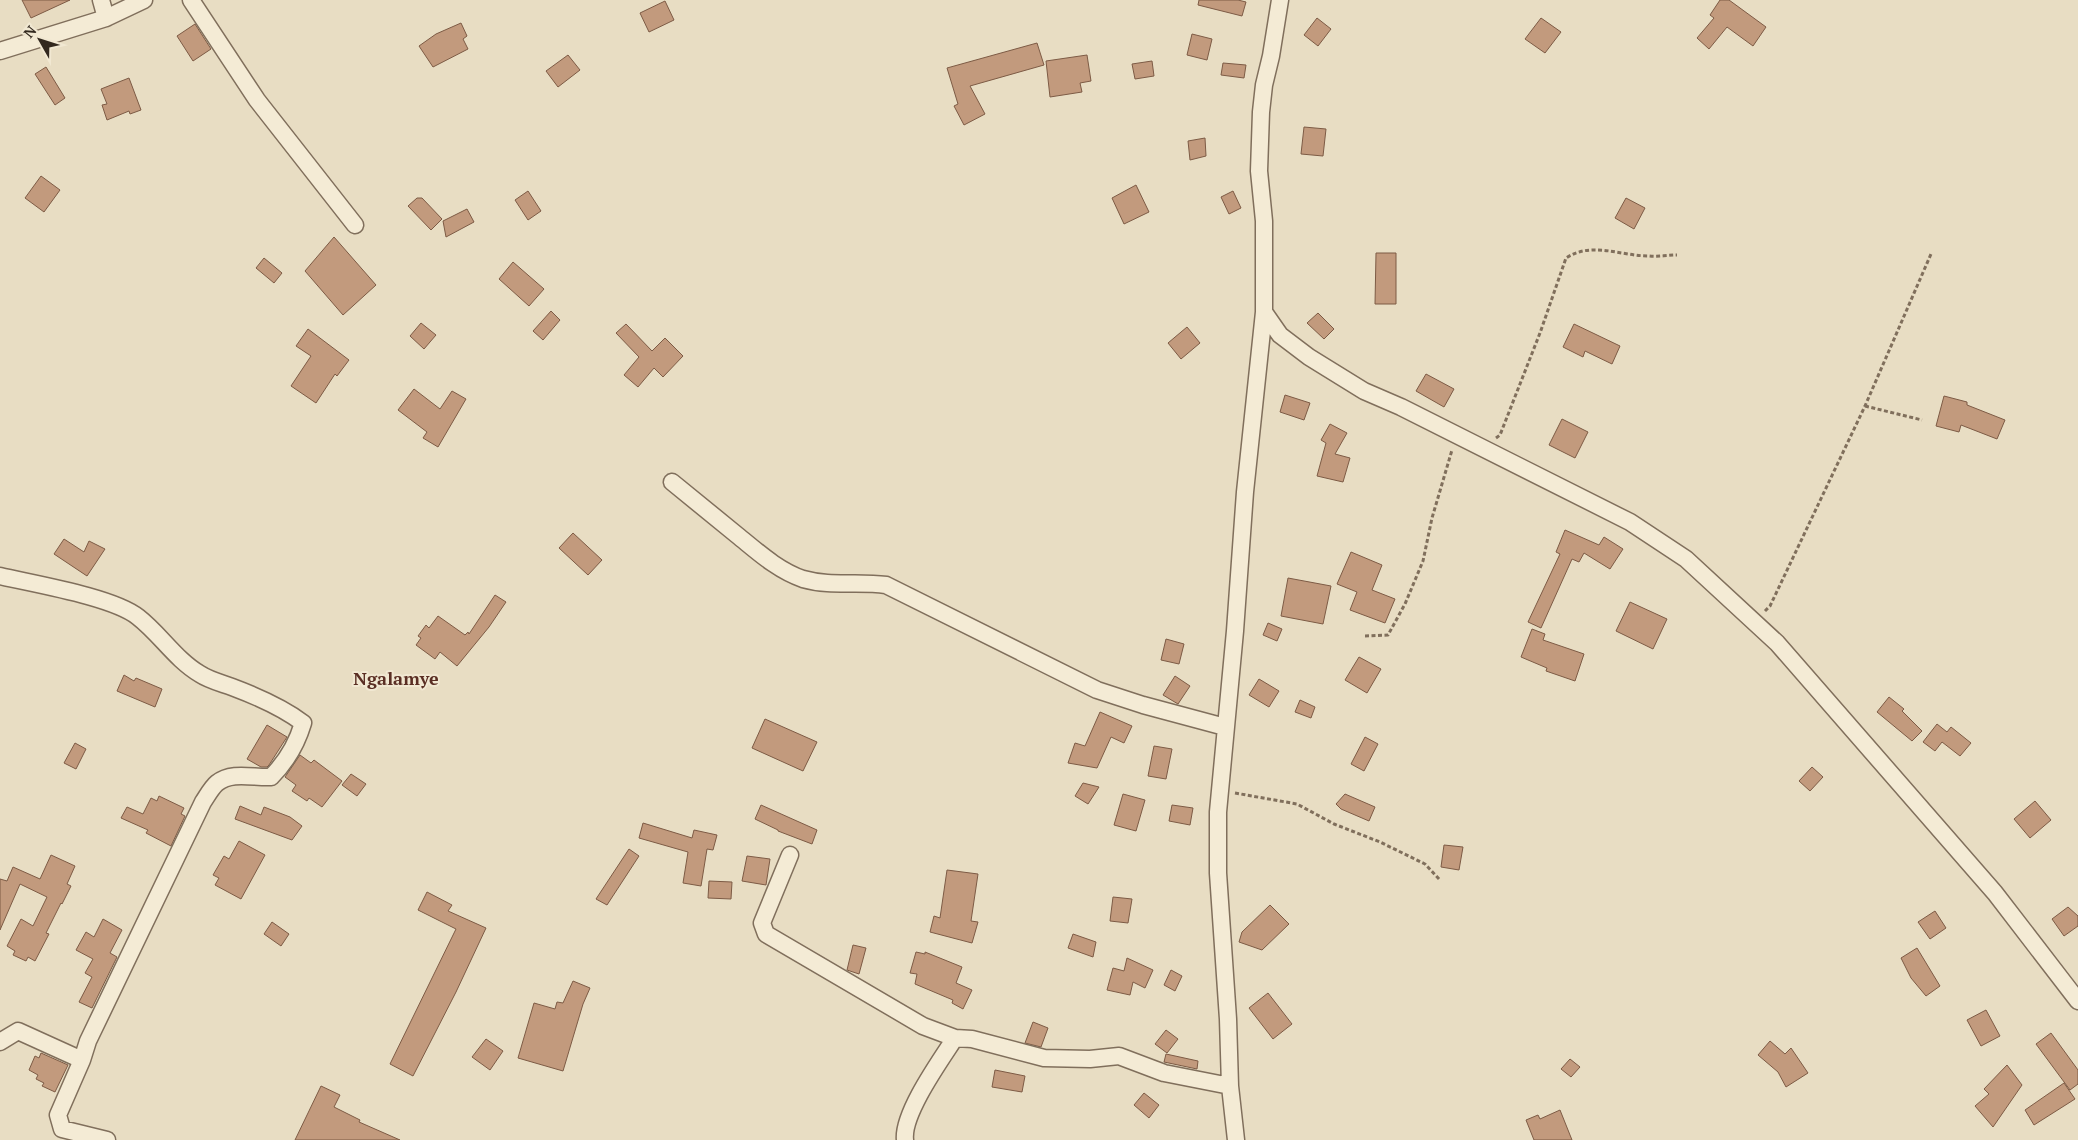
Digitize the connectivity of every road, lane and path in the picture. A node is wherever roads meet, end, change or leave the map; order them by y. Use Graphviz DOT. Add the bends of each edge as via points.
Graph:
graph roads {
  1 [pos="102,0"];
  2 [pos="144,0"];
  3 [pos="191,0"];
  4 [pos="1280,0"];
  5 [pos="106,18"];
  6 [pos="0,51"];
  7 [pos="355,225"];
  8 [pos="1931,254"];
  9 [pos="1676,255"];
  10 [pos="1264,312"];
  11 [pos="1865,406"];
  12 [pos="1922,420"];
  13 [pos="1456,435"];
  14 [pos="1484,449"];
  15 [pos="672,482"];
  16 [pos="0,576"];
  17 [pos="1753,621"];
  18 [pos="1365,636"];
  19 [pos="1225,727"];
  20 [pos="1220,791"];
  21 [pos="790,855"];
  22 [pos="1440,880"];
  23 [pos="2078,1001"];
  24 [pos="955,1038"];
  25 [pos="0,1042"];
  26 [pos="82,1060"];
  27 [pos="1230,1086"];
  28 [pos="107,1140"];
  29 [pos="905,1140"];
  30 [pos="1236,1140"];
  1 -- 5 [label="street"];
  2 -- 5 [label="street"];
  3 -- 7 [label="street" via="257,100"];
  4 -- 10 [label="street" via="1260,112"];
  5 -- 6 [label="street"];
  8 -- 11 [label="path"];
  9 -- 14 [label="path" via="1648,256 1599,250 1576,252 1566,258 1500,435"];
  10 -- 13 [label="street" via="1280,335 1337,376"];
  10 -- 19 [label="street"];
  11 -- 12 [label="path"];
  11 -- 17 [label="path" via="1770,606"];
  13 -- 14 [label="street"];
  13 -- 18 [label="path" via="1423,561 1405,604 1388,635"];
  14 -- 17 [label="street" via="1630,522 1686,559"];
  15 -- 19 [label="street" via="769,561 789,573 824,583 867,582 886,586 1097,690 1143,706"];
  16 -- 26 [label="street" via="125,608 138,616 199,674 242,691 303,722 283,765 271,777 235,775 217,783 203,802 88,1041"];
  17 -- 23 [label="street" via="1777,643 1995,893"];
  19 -- 20 [label="street"];
  20 -- 22 [label="path" via="1297,804 1425,864"];
  20 -- 27 [label="street" via="1218,873"];
  21 -- 24 [label="street" via="762,923 766,934 922,1026"];
  24 -- 27 [label="street" via="972,1038 1044,1058 1119,1056 1164,1073"];
  24 -- 29 [label="street" via="923,1090 904,1130"];
  25 -- 26 [label="street" via="18,1030"];
  26 -- 28 [label="street" via="58,1116 62,1129"];
  27 -- 30 [label="street"];
}
